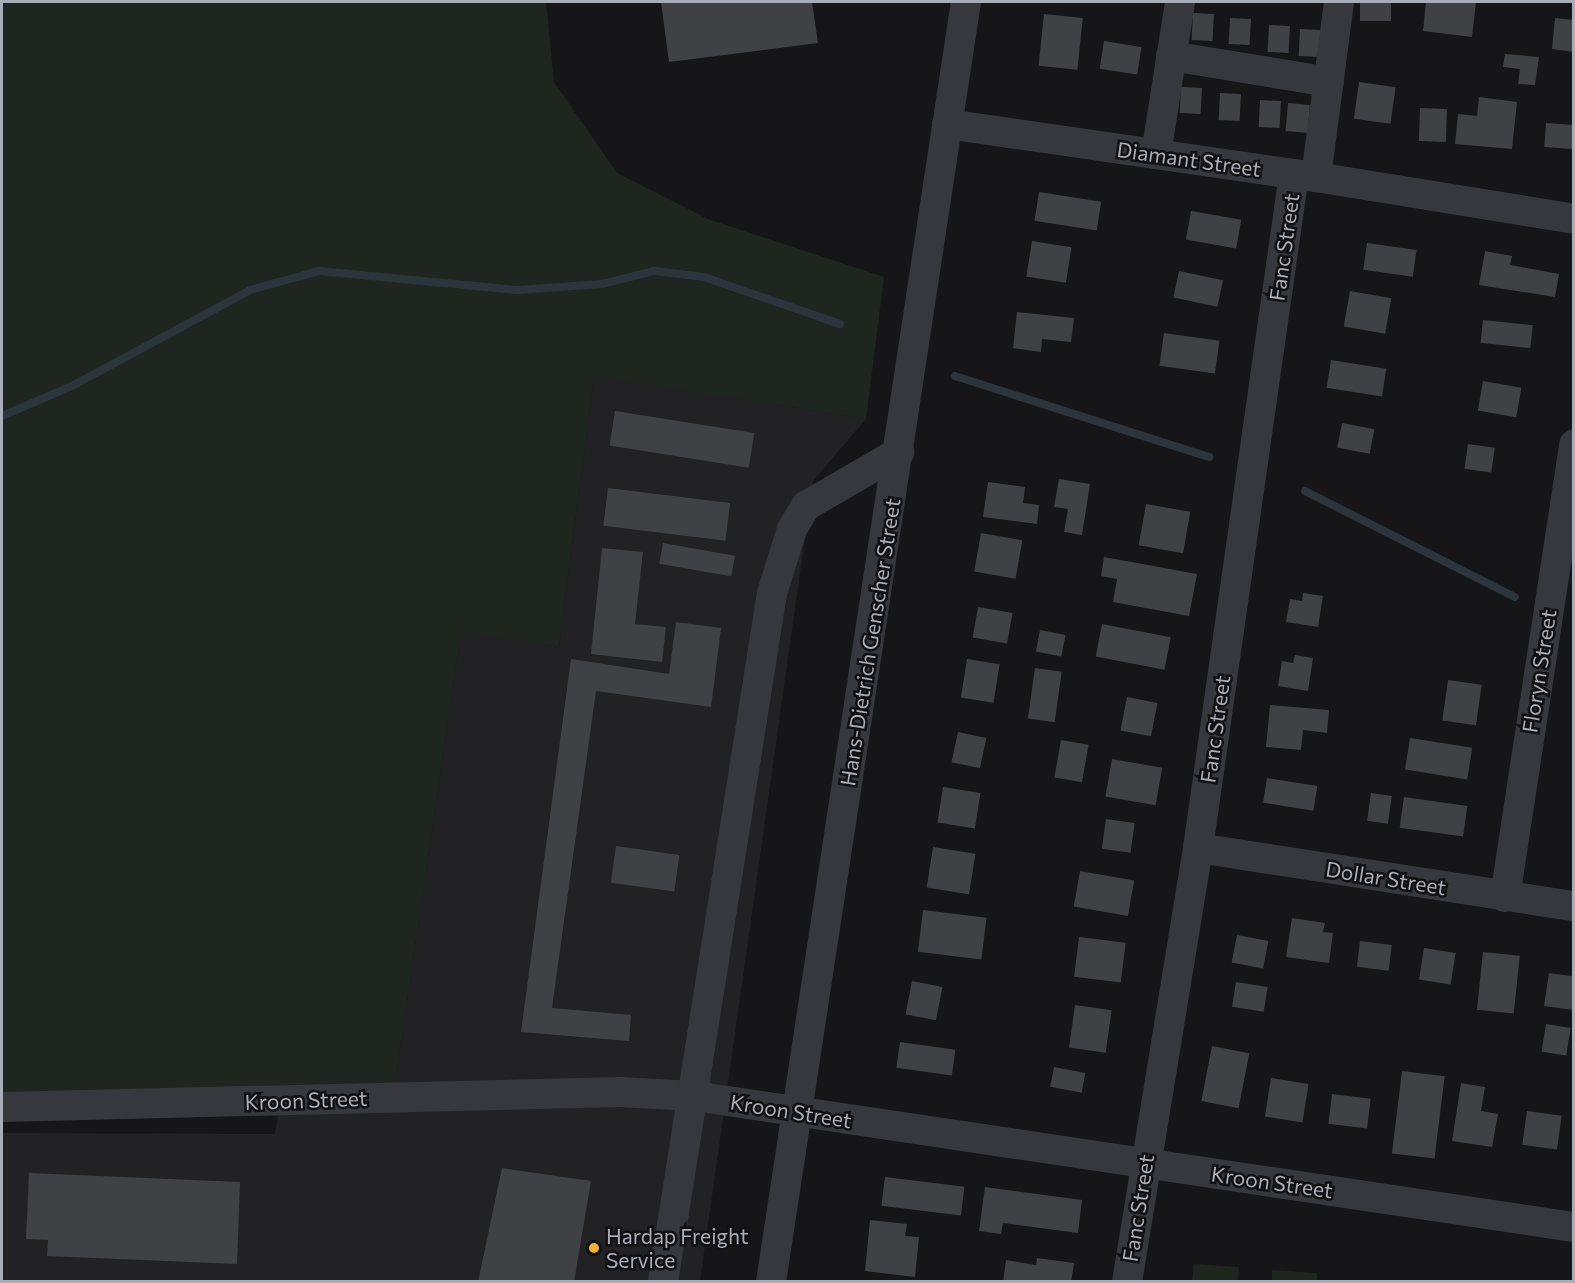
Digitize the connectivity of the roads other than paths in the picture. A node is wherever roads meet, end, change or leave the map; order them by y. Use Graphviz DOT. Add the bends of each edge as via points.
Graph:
graph roads {
  1 [pos="947,2"];
  2 [pos="1180,2"];
  3 [pos="1340,2"];
  4 [pos="964,15"];
  5 [pos="1171,56"];
  6 [pos="1329,82"];
  7 [pos="947,124"];
  8 [pos="1156,154"];
  9 [pos="1305,176"];
  10 [pos="1574,219"];
  11 [pos="1574,444"];
  12 [pos="899,452"];
  13 [pos="1198,848"];
  14 [pos="1505,897"];
  15 [pos="1574,906"];
  16 [pos="694,1096"];
  17 [pos="2,1107"];
  18 [pos="797,1113"];
  19 [pos="1145,1163"];
  20 [pos="1574,1227"];
  21 [pos="663,1281"];
  22 [pos="771,1281"];
  23 [pos="1127,1281"];
  1 -- 4 [label="street"];
  2 -- 5 [label="street"];
  3 -- 6 [label="street, Fanc Street"];
  4 -- 7 [label="street, Hans-Dietrich Genscher Street"];
  5 -- 6 [label="street"];
  5 -- 8 [label="street"];
  6 -- 9 [label="street, Fanc Street"];
  7 -- 8 [label="street, Diamant Street"];
  7 -- 12 [label="street, Hans-Dietrich Genscher Street"];
  8 -- 9 [label="street, Diamant Street"];
  9 -- 10 [label="street, Diamant Street"];
  9 -- 13 [label="street, Fanc Street"];
  11 -- 14 [label="street, Floryn Street"];
  12 -- 16 [label="street" via="806,506 792,529 772,593"];
  12 -- 18 [label="street, Hans-Dietrich Genscher Street"];
  13 -- 14 [label="street, Dollar Street"];
  13 -- 19 [label="street, Fanc Street"];
  14 -- 15 [label="street, Dollar Street"];
  16 -- 17 [label="street, Kroon Street" via="620,1092"];
  16 -- 18 [label="street, Kroon Street"];
  16 -- 21 [label="street"];
  18 -- 19 [label="street, Kroon Street"];
  18 -- 22 [label="street, Hans-Dietrich Genscher Street"];
  19 -- 20 [label="street, Kroon Street"];
  19 -- 23 [label="street, Fanc Street"];
}
